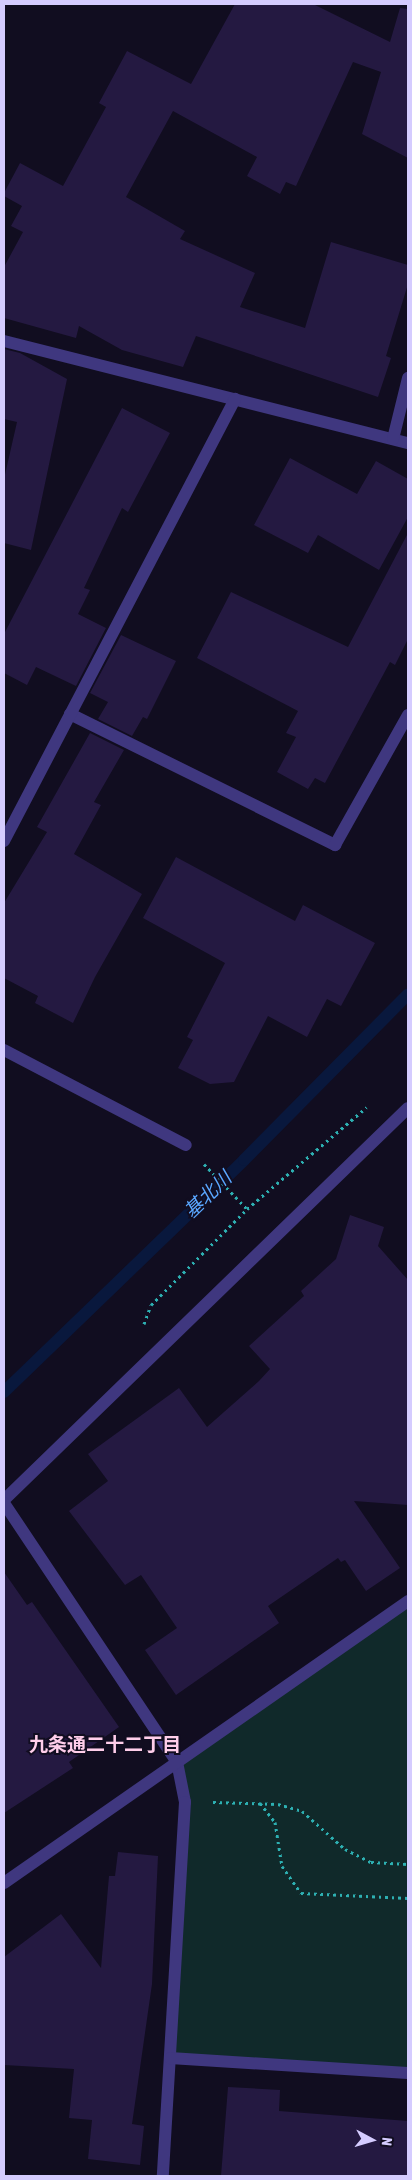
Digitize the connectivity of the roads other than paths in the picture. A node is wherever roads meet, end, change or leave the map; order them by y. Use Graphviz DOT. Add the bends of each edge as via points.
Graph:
graph roads {
  1 [pos="4,340"];
  2 [pos="408,378"];
  3 [pos="235,399"];
  4 [pos="393,439"];
  5 [pos="408,443"];
  6 [pos="70,714"];
  7 [pos="408,715"];
  8 [pos="4,841"];
  9 [pos="4,1050"];
  10 [pos="408,1108"];
  11 [pos="186,1145"];
  12 [pos="4,1502"];
  13 [pos="408,1601"];
  14 [pos="177,1762"];
  15 [pos="4,1883"];
  16 [pos="170,2058"];
  17 [pos="408,2073"];
  18 [pos="163,2176"];
  1 -- 3 [label="street"];
  2 -- 4 [label="street"];
  3 -- 4 [label="street"];
  3 -- 6 [label="street"];
  4 -- 5 [label="street"];
  6 -- 7 [label="street" via="335,845"];
  6 -- 8 [label="street"];
  9 -- 11 [label="street"];
  10 -- 12 [label="street"];
  12 -- 14 [label="street"];
  13 -- 14 [label="street"];
  14 -- 15 [label="street"];
  14 -- 16 [label="street" via="185,1802"];
  16 -- 17 [label="street"];
  16 -- 18 [label="street"];
}
